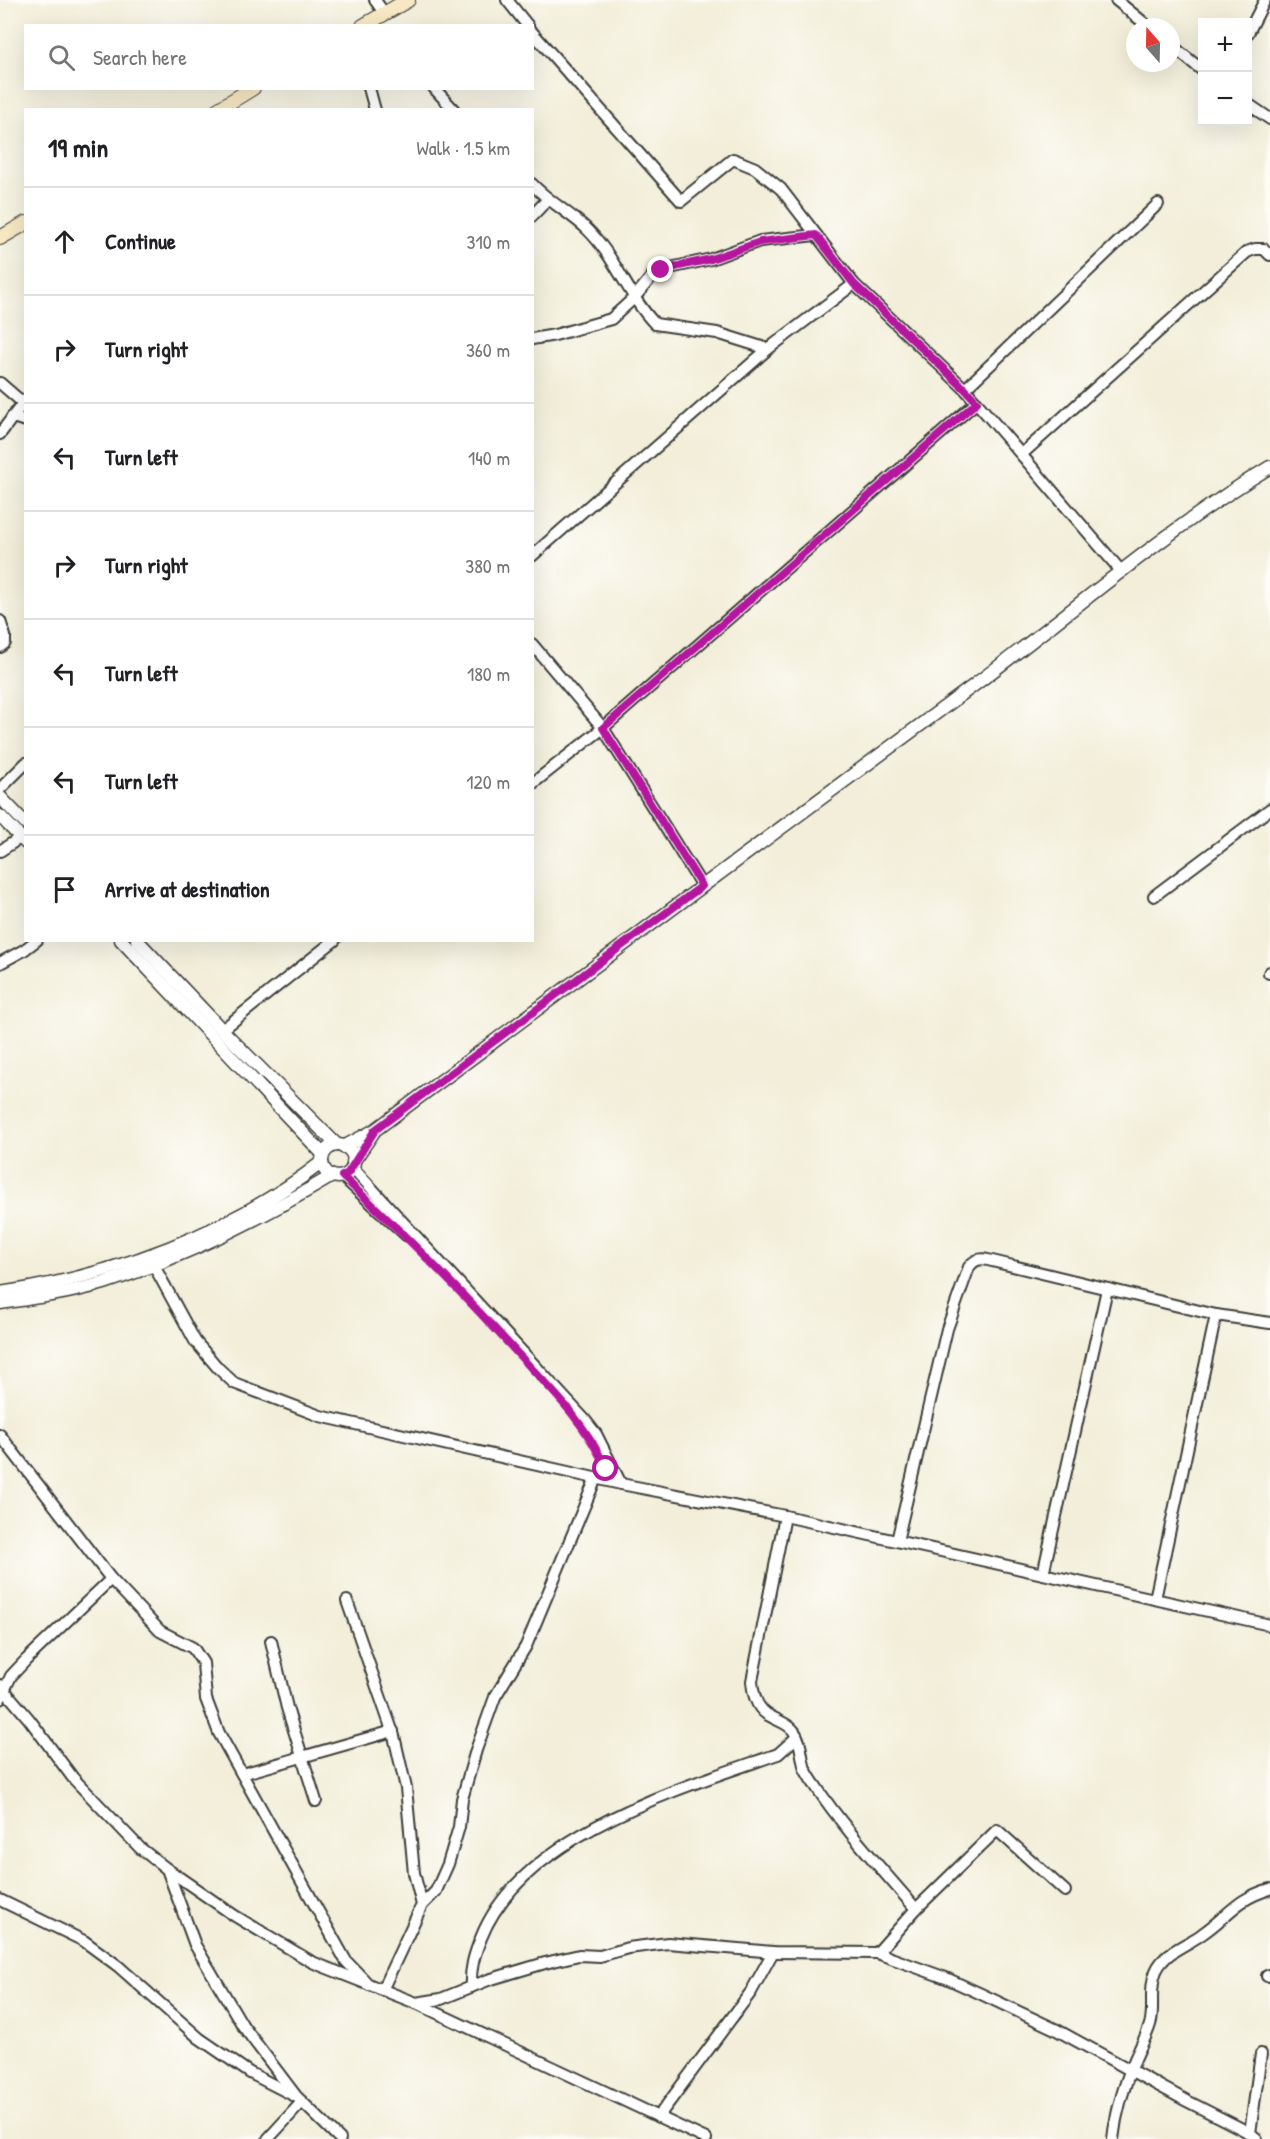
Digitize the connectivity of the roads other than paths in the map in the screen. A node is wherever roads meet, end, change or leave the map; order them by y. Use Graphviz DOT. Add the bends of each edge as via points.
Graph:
graph roads {
  1 [pos="375,0"];
  2 [pos="408,0"];
  3 [pos="507,0"];
  4 [pos="1116,0"];
  5 [pos="1264,0"];
  6 [pos="384,13"];
  7 [pos="1138,18"];
  8 [pos="368,24"];
  9 [pos="526,24"];
  10 [pos="1252,25"];
  11 [pos="534,34"];
  12 [pos="1180,52"];
  13 [pos="1198,66"];
  14 [pos="250,90"];
  15 [pos="370,90"];
  16 [pos="436,90"];
  17 [pos="1252,107"];
  18 [pos="220,108"];
  19 [pos="374,108"];
  20 [pos="452,108"];
  21 [pos="1270,119"];
  22 [pos="534,186"];
  23 [pos="548,199"];
  24 [pos="1158,204"];
  25 [pos="534,214"];
  26 [pos="24,224"];
  27 [pos="816,235"];
  28 [pos="0,238"];
  29 [pos="1270,255"];
  30 [pos="854,284"];
  31 [pos="634,298"];
  32 [pos="534,339"];
  33 [pos="768,349"];
  34 [pos="0,383"];
  35 [pos="965,389"];
  36 [pos="24,401"];
  37 [pos="977,402"];
  38 [pos="12,417"];
  39 [pos="24,420"];
  40 [pos="0,434"];
  41 [pos="1022,454"];
  42 [pos="1270,468"];
  43 [pos="534,554"];
  44 [pos="1121,571"];
  45 [pos="0,621"];
  46 [pos="534,646"];
  47 [pos="0,647"];
  48 [pos="603,728"];
  49 [pos="24,765"];
  50 [pos="534,782"];
  51 [pos="0,789"];
  52 [pos="0,797"];
  53 [pos="1270,809"];
  54 [pos="0,816"];
  55 [pos="24,822"];
  56 [pos="23,840"];
  57 [pos="0,851"];
  58 [pos="702,886"];
  59 [pos="1154,896"];
  60 [pos="34,942"];
  61 [pos="123,942"];
  62 [pos="139,942"];
  63 [pos="332,942"];
  64 [pos="0,963"];
  65 [pos="222,1030"];
  66 [pos="375,1130"];
  67 [pos="340,1146"];
  68 [pos="323,1158"];
  69 [pos="353,1164"];
  70 [pos="337,1176"];
  71 [pos="153,1264"];
  72 [pos="1107,1289"];
  73 [pos="0,1293"];
  74 [pos="0,1303"];
  75 [pos="1216,1315"];
  76 [pos="1270,1323"];
  77 [pos="0,1435"];
  78 [pos="596,1478"];
  79 [pos="609,1481"];
  80 [pos="621,1484"];
  81 [pos="785,1516"];
  82 [pos="897,1541"];
  83 [pos="1043,1574"];
  84 [pos="111,1579"];
  85 [pos="1155,1599"];
  86 [pos="347,1601"];
  87 [pos="1270,1625"];
  88 [pos="271,1641"];
  89 [pos="2,1692"];
  90 [pos="393,1731"];
  91 [pos="797,1737"];
  92 [pos="302,1757"];
  93 [pos="242,1774"];
  94 [pos="316,1801"];
  95 [pos="167,1869"];
  96 [pos="1265,1890"];
  97 [pos="1065,1891"];
  98 [pos="0,1900"];
  99 [pos="1270,1900"];
  100 [pos="422,1905"];
  101 [pos="916,1909"];
  102 [pos="773,1952"];
  103 [pos="877,1953"];
  104 [pos="369,1985"];
  105 [pos="471,1987"];
  106 [pos="382,1990"];
  107 [pos="416,2004"];
  108 [pos="1261,2054"];
  109 [pos="1130,2070"];
  110 [pos="299,2099"];
  111 [pos="658,2117"];
  112 [pos="1253,2136"];
  113 [pos="268,2139"];
  114 [pos="340,2139"];
  115 [pos="706,2139"];
  116 [pos="1113,2139"];
  1 -- 6 [label="street"];
  2 -- 6 [label="main road"];
  3 -- 9 [label="street"];
  4 -- 7 [label="street"];
  5 -- 10 [label="street"];
  6 -- 8 [label="main road"];
  11 -- 27 [label="street" via="681,201 733,159 755,168 781,189"];
  12 -- 13 [label="street"];
  14 -- 18 [label="main road"];
  15 -- 19 [label="street"];
  16 -- 20 [label="street"];
  17 -- 21 [label="street"];
  22 -- 23 [label="street"];
  23 -- 25 [label="street"];
  23 -- 31 [label="street" via="587,229"];
  24 -- 35 [label="street"];
  26 -- 28 [label="main road"];
  27 -- 30 [label="street"];
  27 -- 31 [label="street" via="760,242 711,259 661,270"];
  29 -- 41 [label="street" via="1264,249 1247,252"];
  30 -- 33 [label="street"];
  30 -- 35 [label="street"];
  31 -- 32 [label="street" via="612,319"];
  31 -- 33 [label="street" via="655,324 717,333"];
  33 -- 43 [label="street"];
  34 -- 36 [label="street"];
  35 -- 37 [label="street"];
  36 -- 38 [label="street"];
  37 -- 41 [label="street"];
  37 -- 48 [label="street"];
  38 -- 39 [label="street"];
  38 -- 40 [label="street"];
  41 -- 44 [label="street"];
  42 -- 44 [label="street"];
  44 -- 58 [label="street"];
  45 -- 47 [label="street" via="5,643"];
  46 -- 48 [label="street"];
  48 -- 50 [label="street"];
  48 -- 58 [label="street"];
  49 -- 51 [label="street"];
  52 -- 55 [label="street"];
  53 -- 59 [label="street"];
  54 -- 56 [label="street"];
  56 -- 57 [label="street"];
  58 -- 66 [label="street"];
  60 -- 64 [label="street"];
  61 -- 68 [label="street"];
  62 -- 65 [label="street"];
  63 -- 65 [label="street"];
  65 -- 67 [label="street"];
  66 -- 67 [label="street"];
  66 -- 69 [label="street"];
  67 -- 68 [label="street" via="327,1150"];
  67 -- 69 [label="street" via="351,1153"];
  68 -- 70 [label="street" via="327,1173"];
  68 -- 73 [label="street" via="274,1197 200,1234 78,1278"];
  69 -- 70 [label="street"];
  69 -- 80 [label="street" via="585,1420"];
  70 -- 71 [label="street" via="247,1224"];
  70 -- 79 [label="street" via="416,1246 561,1400 591,1437"];
  71 -- 74 [label="street" via="72,1291"];
  71 -- 78 [label="street" via="195,1341 234,1383 320,1416"];
  72 -- 75 [label="street"];
  72 -- 82 [label="street" via="980,1258 972,1262 947,1329"];
  72 -- 83 [label="street"];
  75 -- 76 [label="street"];
  75 -- 85 [label="street"];
  77 -- 84 [label="street"];
  78 -- 79 [label="street"];
  78 -- 100 [label="street" via="526,1646 495,1697 462,1799 448,1864 436,1891"];
  79 -- 80 [label="street"];
  80 -- 81 [label="street"];
  81 -- 82 [label="street"];
  81 -- 91 [label="street" via="752,1681 759,1706 767,1715 786,1724"];
  82 -- 83 [label="street"];
  83 -- 85 [label="street"];
  84 -- 89 [label="street" via="26,1660"];
  84 -- 93 [label="street" via="160,1631 193,1648 203,1664 206,1699 219,1733"];
  85 -- 87 [label="street"];
  86 -- 90 [label="street"];
  88 -- 92 [label="street"];
  89 -- 95 [label="street" via="29,1719 73,1778 140,1848"];
  90 -- 92 [label="street"];
  90 -- 100 [label="street" via="406,1788 414,1873"];
  91 -- 101 [label="street" via="805,1769 814,1784"];
  91 -- 105 [label="street" via="778,1754 610,1818 531,1869 500,1902 486,1924 470,1972"];
  92 -- 93 [label="street"];
  92 -- 94 [label="street"];
  93 -- 104 [label="street" via="346,1961"];
  95 -- 104 [label="street" via="312,1962"];
  95 -- 110 [label="street" via="195,1945 243,2026"];
  96 -- 99 [label="street"];
  96 -- 109 [label="street" via="1233,1906 1202,1934 1176,1948 1156,1970 1151,2022"];
  97 -- 101 [label="street" via="997,1830"];
  98 -- 110 [label="street" via="84,1941 199,2038 250,2073"];
  100 -- 106 [label="street"];
  101 -- 103 [label="street"];
  102 -- 103 [label="street"];
  102 -- 105 [label="street" via="668,1942 600,1956 579,1955"];
  102 -- 111 [label="street" via="751,1992"];
  103 -- 109 [label="street" via="979,1993"];
  104 -- 106 [label="street"];
  105 -- 107 [label="street"];
  106 -- 107 [label="street"];
  107 -- 111 [label="street"];
  108 -- 112 [label="street"];
  109 -- 112 [label="street"];
  109 -- 116 [label="street"];
  110 -- 113 [label="street"];
  110 -- 114 [label="street"];
  111 -- 115 [label="street"];
}
